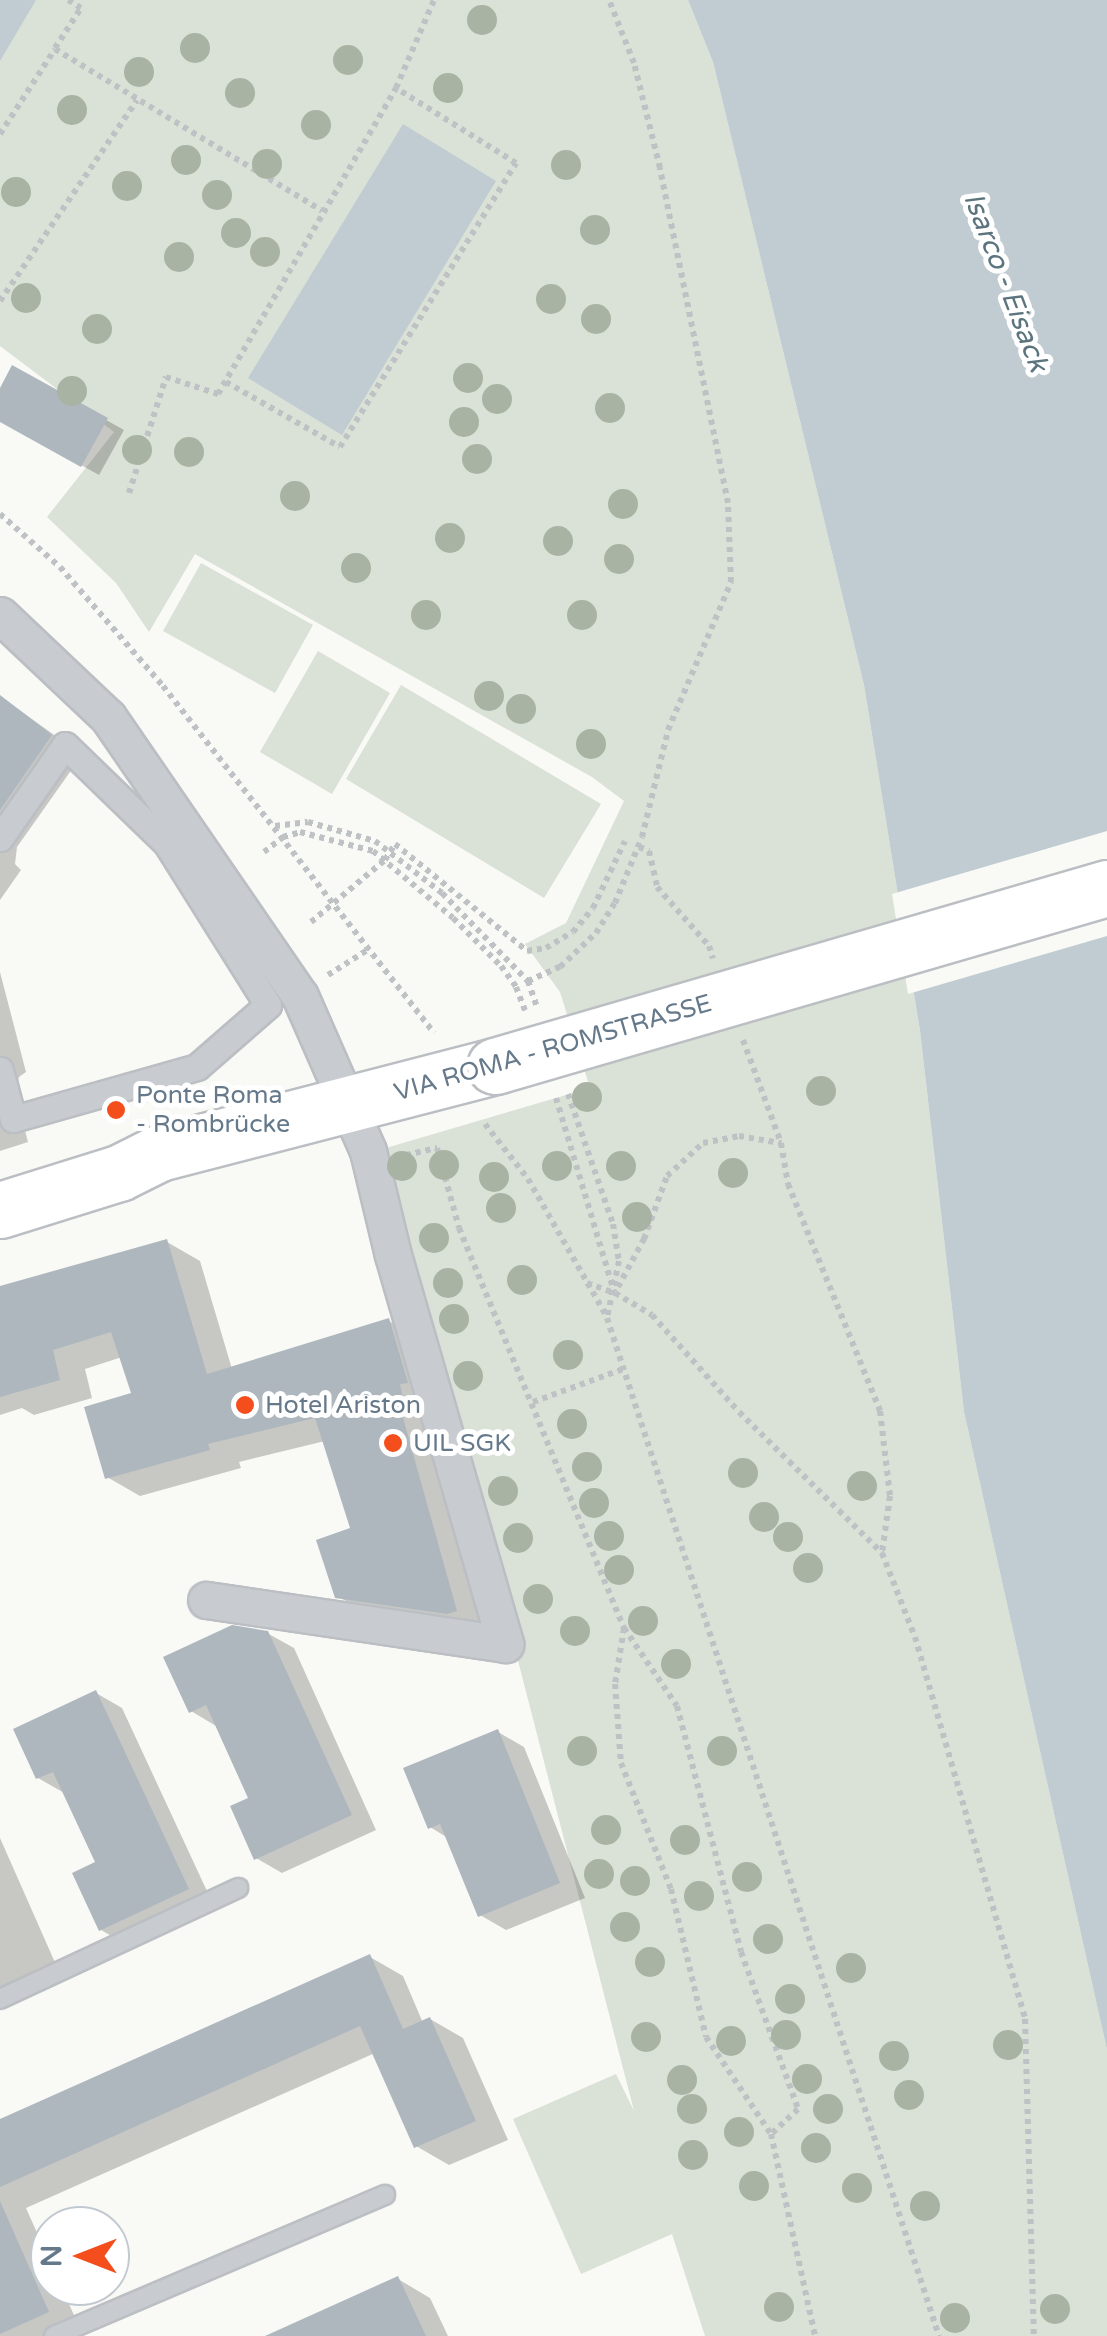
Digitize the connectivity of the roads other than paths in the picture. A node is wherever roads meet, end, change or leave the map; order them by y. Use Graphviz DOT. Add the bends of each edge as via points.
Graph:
graph roads {
  1 [pos="1,618"];
  2 [pos="139,793"];
  3 [pos="0,838"];
  4 [pos="1107,888"];
  5 [pos="0,1070"];
  6 [pos="350,1105"];
  7 [pos="0,1210"];
  8 [pos="206,1600"];
  9 [pos="238,1888"];
  10 [pos="0,1999"];
  11 [pos="385,2195"];
  12 [pos="54,2336"];
  1 -- 2 [label="street" via="108,717"];
  2 -- 3 [label="street" via="65,746"];
  2 -- 5 [label="street" via="268,1005 198,1067 13,1119"];
  2 -- 6 [label="street" via="300,996"];
  4 -- 6 [label="main road, VIA ROMA - ROMSTRASSE, bridge"];
  6 -- 7 [label="main road, VIA ROMA - ROMSTRASSE" via="159,1153 119,1173"];
  6 -- 8 [label="street" via="505,1644"];
  9 -- 10 [label="lane"];
  11 -- 12 [label="lane"];
}
